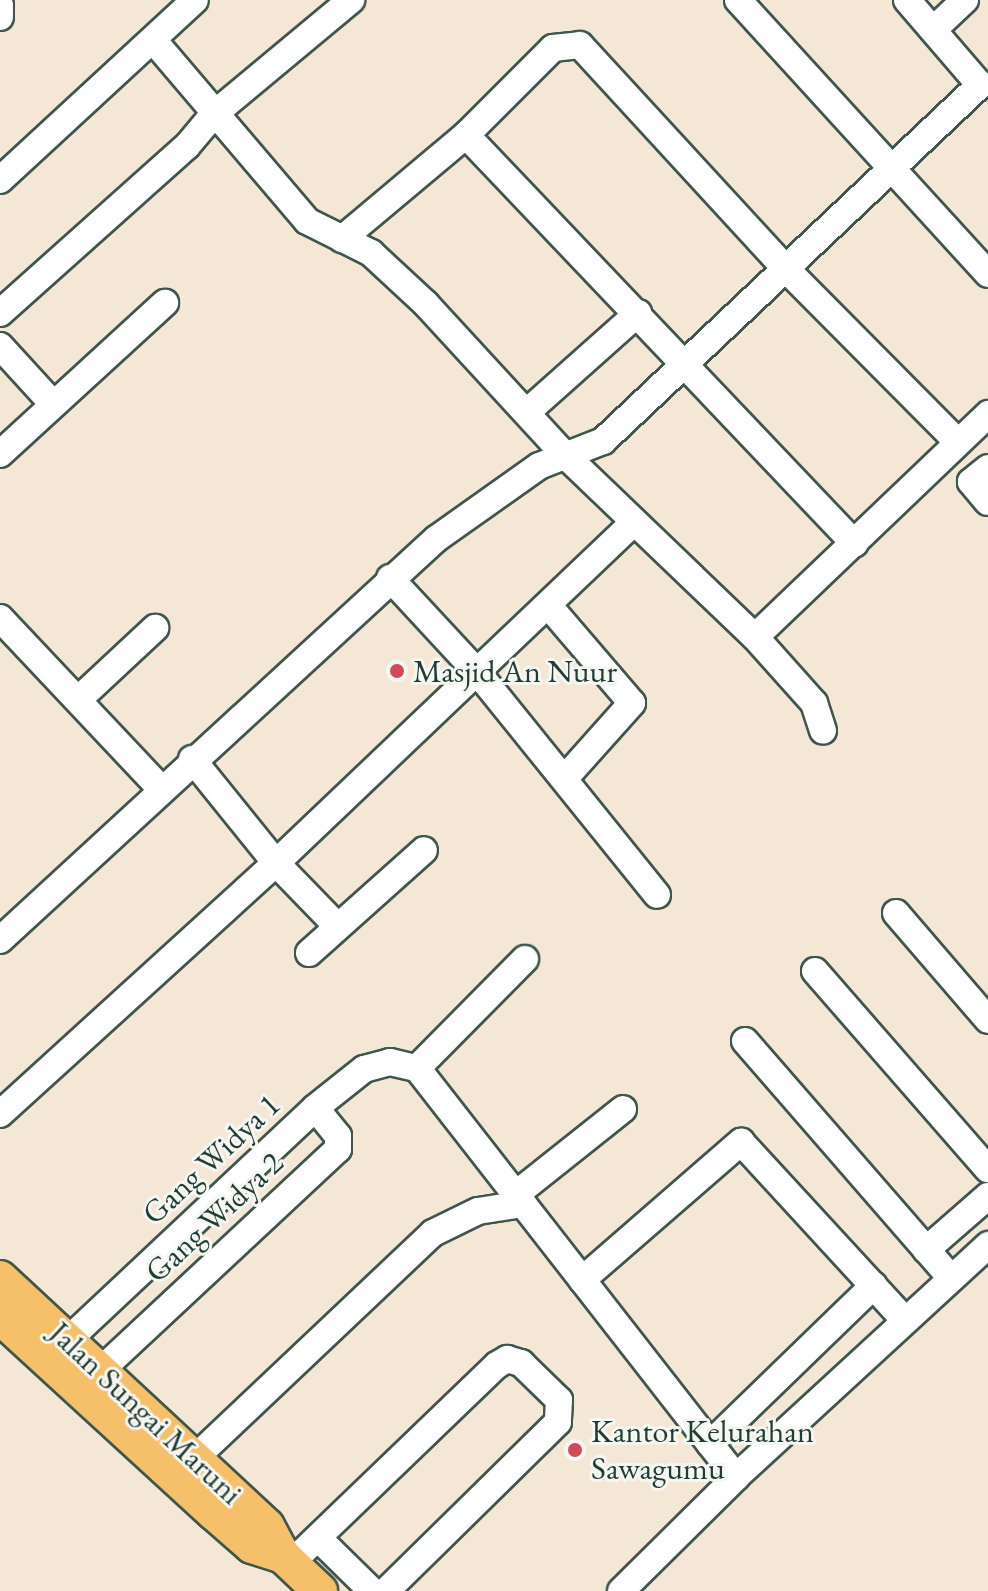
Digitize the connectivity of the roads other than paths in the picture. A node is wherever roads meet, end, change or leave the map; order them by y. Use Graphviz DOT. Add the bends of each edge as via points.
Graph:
graph roads {
  1 [pos="195,0"];
  2 [pos="351,0"];
  3 [pos="738,0"];
  4 [pos="907,0"];
  5 [pos="965,0"];
  6 [pos="0,5"];
  7 [pos="0,17"];
  8 [pos="933,30"];
  9 [pos="154,41"];
  10 [pos="984,86"];
  11 [pos="213,115"];
  12 [pos="466,135"];
  13 [pos="890,171"];
  14 [pos="0,180"];
  15 [pos="342,239"];
  16 [pos="785,268"];
  17 [pos="988,274"];
  18 [pos="165,303"];
  19 [pos="0,313"];
  20 [pos="638,313"];
  21 [pos="0,346"];
  22 [pos="685,363"];
  23 [pos="53,404"];
  24 [pos="527,412"];
  25 [pos="988,414"];
  26 [pos="958,442"];
  27 [pos="0,454"];
  28 [pos="566,456"];
  29 [pos="988,468"];
  30 [pos="988,502"];
  31 [pos="634,522"];
  32 [pos="855,544"];
  33 [pos="390,578"];
  34 [pos="548,605"];
  35 [pos="0,618"];
  36 [pos="155,628"];
  37 [pos="755,637"];
  38 [pos="478,673"];
  39 [pos="80,698"];
  40 [pos="823,731"];
  41 [pos="192,759"];
  42 [pos="565,778"];
  43 [pos="161,789"];
  44 [pos="424,850"];
  45 [pos="276,863"];
  46 [pos="657,895"];
  47 [pos="896,913"];
  48 [pos="336,925"];
  49 [pos="0,940"];
  50 [pos="309,953"];
  51 [pos="525,959"];
  52 [pos="815,971"];
  53 [pos="988,1020"];
  54 [pos="745,1041"];
  55 [pos="417,1068"];
  56 [pos="315,1108"];
  57 [pos="623,1109"];
  58 [pos="0,1114"];
  59 [pos="988,1169"];
  60 [pos="230,1186"];
  61 [pos="988,1196"];
  62 [pos="519,1199"];
  63 [pos="260,1218"];
  64 [pos="988,1245"];
  65 [pos="926,1250"];
  66 [pos="0,1278"];
  67 [pos="951,1278"];
  68 [pos="582,1280"];
  69 [pos="874,1285"];
  70 [pos="0,1317"];
  71 [pos="904,1319"];
  72 [pos="68,1340"];
  73 [pos="101,1370"];
  74 [pos="710,1444"];
  75 [pos="195,1458"];
  76 [pos="736,1477"];
  77 [pos="318,1538"];
  78 [pos="286,1560"];
  79 [pos="320,1591"];
  80 [pos="372,1591"];
  81 [pos="386,1591"];
  82 [pos="621,1591"];
  1 -- 9 [label="street"];
  2 -- 11 [label="street"];
  3 -- 13 [label="street"];
  4 -- 8 [label="street"];
  5 -- 8 [label="street"];
  6 -- 7 [label="street"];
  8 -- 10 [label="street"];
  9 -- 11 [label="street"];
  9 -- 14 [label="street"];
  10 -- 13 [label="street"];
  11 -- 15 [label="street" via="307,221"];
  11 -- 19 [label="street" via="187,146"];
  12 -- 15 [label="street"];
  12 -- 16 [label="street" via="553,48 580,45"];
  12 -- 20 [label="street"];
  13 -- 16 [label="street"];
  13 -- 17 [label="street"];
  15 -- 24 [label="street" via="371,253 426,304"];
  16 -- 22 [label="street"];
  16 -- 26 [label="street"];
  18 -- 23 [label="street"];
  20 -- 22 [label="street"];
  20 -- 24 [label="street"];
  21 -- 23 [label="street"];
  22 -- 28 [label="street" via="603,441"];
  22 -- 32 [label="street"];
  23 -- 27 [label="street"];
  24 -- 28 [label="street"];
  25 -- 26 [label="street"];
  26 -- 32 [label="street"];
  28 -- 31 [label="street"];
  28 -- 33 [label="street" via="533,470"];
  29 -- 30 [label="street" via="971,482"];
  31 -- 34 [label="street"];
  31 -- 37 [label="street"];
  32 -- 37 [label="street"];
  33 -- 38 [label="street"];
  33 -- 41 [label="street"];
  34 -- 38 [label="street"];
  34 -- 42 [label="street" via="632,703"];
  35 -- 39 [label="street"];
  36 -- 39 [label="street"];
  37 -- 40 [label="street" via="814,703"];
  38 -- 42 [label="street"];
  38 -- 45 [label="street"];
  39 -- 43 [label="street"];
  41 -- 43 [label="street"];
  41 -- 45 [label="street"];
  42 -- 46 [label="street"];
  43 -- 49 [label="street"];
  44 -- 48 [label="street"];
  45 -- 48 [label="street"];
  45 -- 58 [label="street"];
  47 -- 53 [label="street"];
  48 -- 50 [label="street"];
  51 -- 55 [label="street"];
  52 -- 59 [label="street"];
  54 -- 65 [label="street"];
  55 -- 56 [label="street, Gang Widya 1" via="398,1062 372,1066"];
  55 -- 62 [label="street"];
  56 -- 60 [label="street, Gang Widya 1"];
  56 -- 63 [label="street, Gang Widya 2" via="338,1136 339,1146"];
  57 -- 62 [label="street"];
  60 -- 63 [label="street"];
  60 -- 72 [label="street, Gang Widya 1"];
  61 -- 65 [label="street"];
  62 -- 68 [label="street"];
  62 -- 75 [label="street" via="433,1233"];
  63 -- 73 [label="street, Gang Widya 2"];
  64 -- 67 [label="street"];
  65 -- 67 [label="street"];
  66 -- 72 [label="main road, Jalan Sungai Maruni"];
  67 -- 71 [label="street"];
  68 -- 69 [label="street" via="741,1142"];
  68 -- 74 [label="street"];
  69 -- 71 [label="street"];
  69 -- 74 [label="street"];
  70 -- 78 [label="main road, Jalan Sungai Maruni" via="252,1546"];
  71 -- 76 [label="street"];
  72 -- 73 [label="main road, Jalan Sungai Maruni"];
  73 -- 75 [label="main road, Jalan Sungai Maruni"];
  74 -- 76 [label="street"];
  75 -- 78 [label="main road, Jalan Sungai Maruni" via="267,1526"];
  76 -- 82 [label="street"];
  77 -- 78 [label="street"];
  77 -- 80 [label="street"];
  77 -- 81 [label="street" via="497,1365 507,1359 521,1363 559,1400 558,1422"];
  78 -- 79 [label="main road, Jalan Sungai Maruni"];
}
